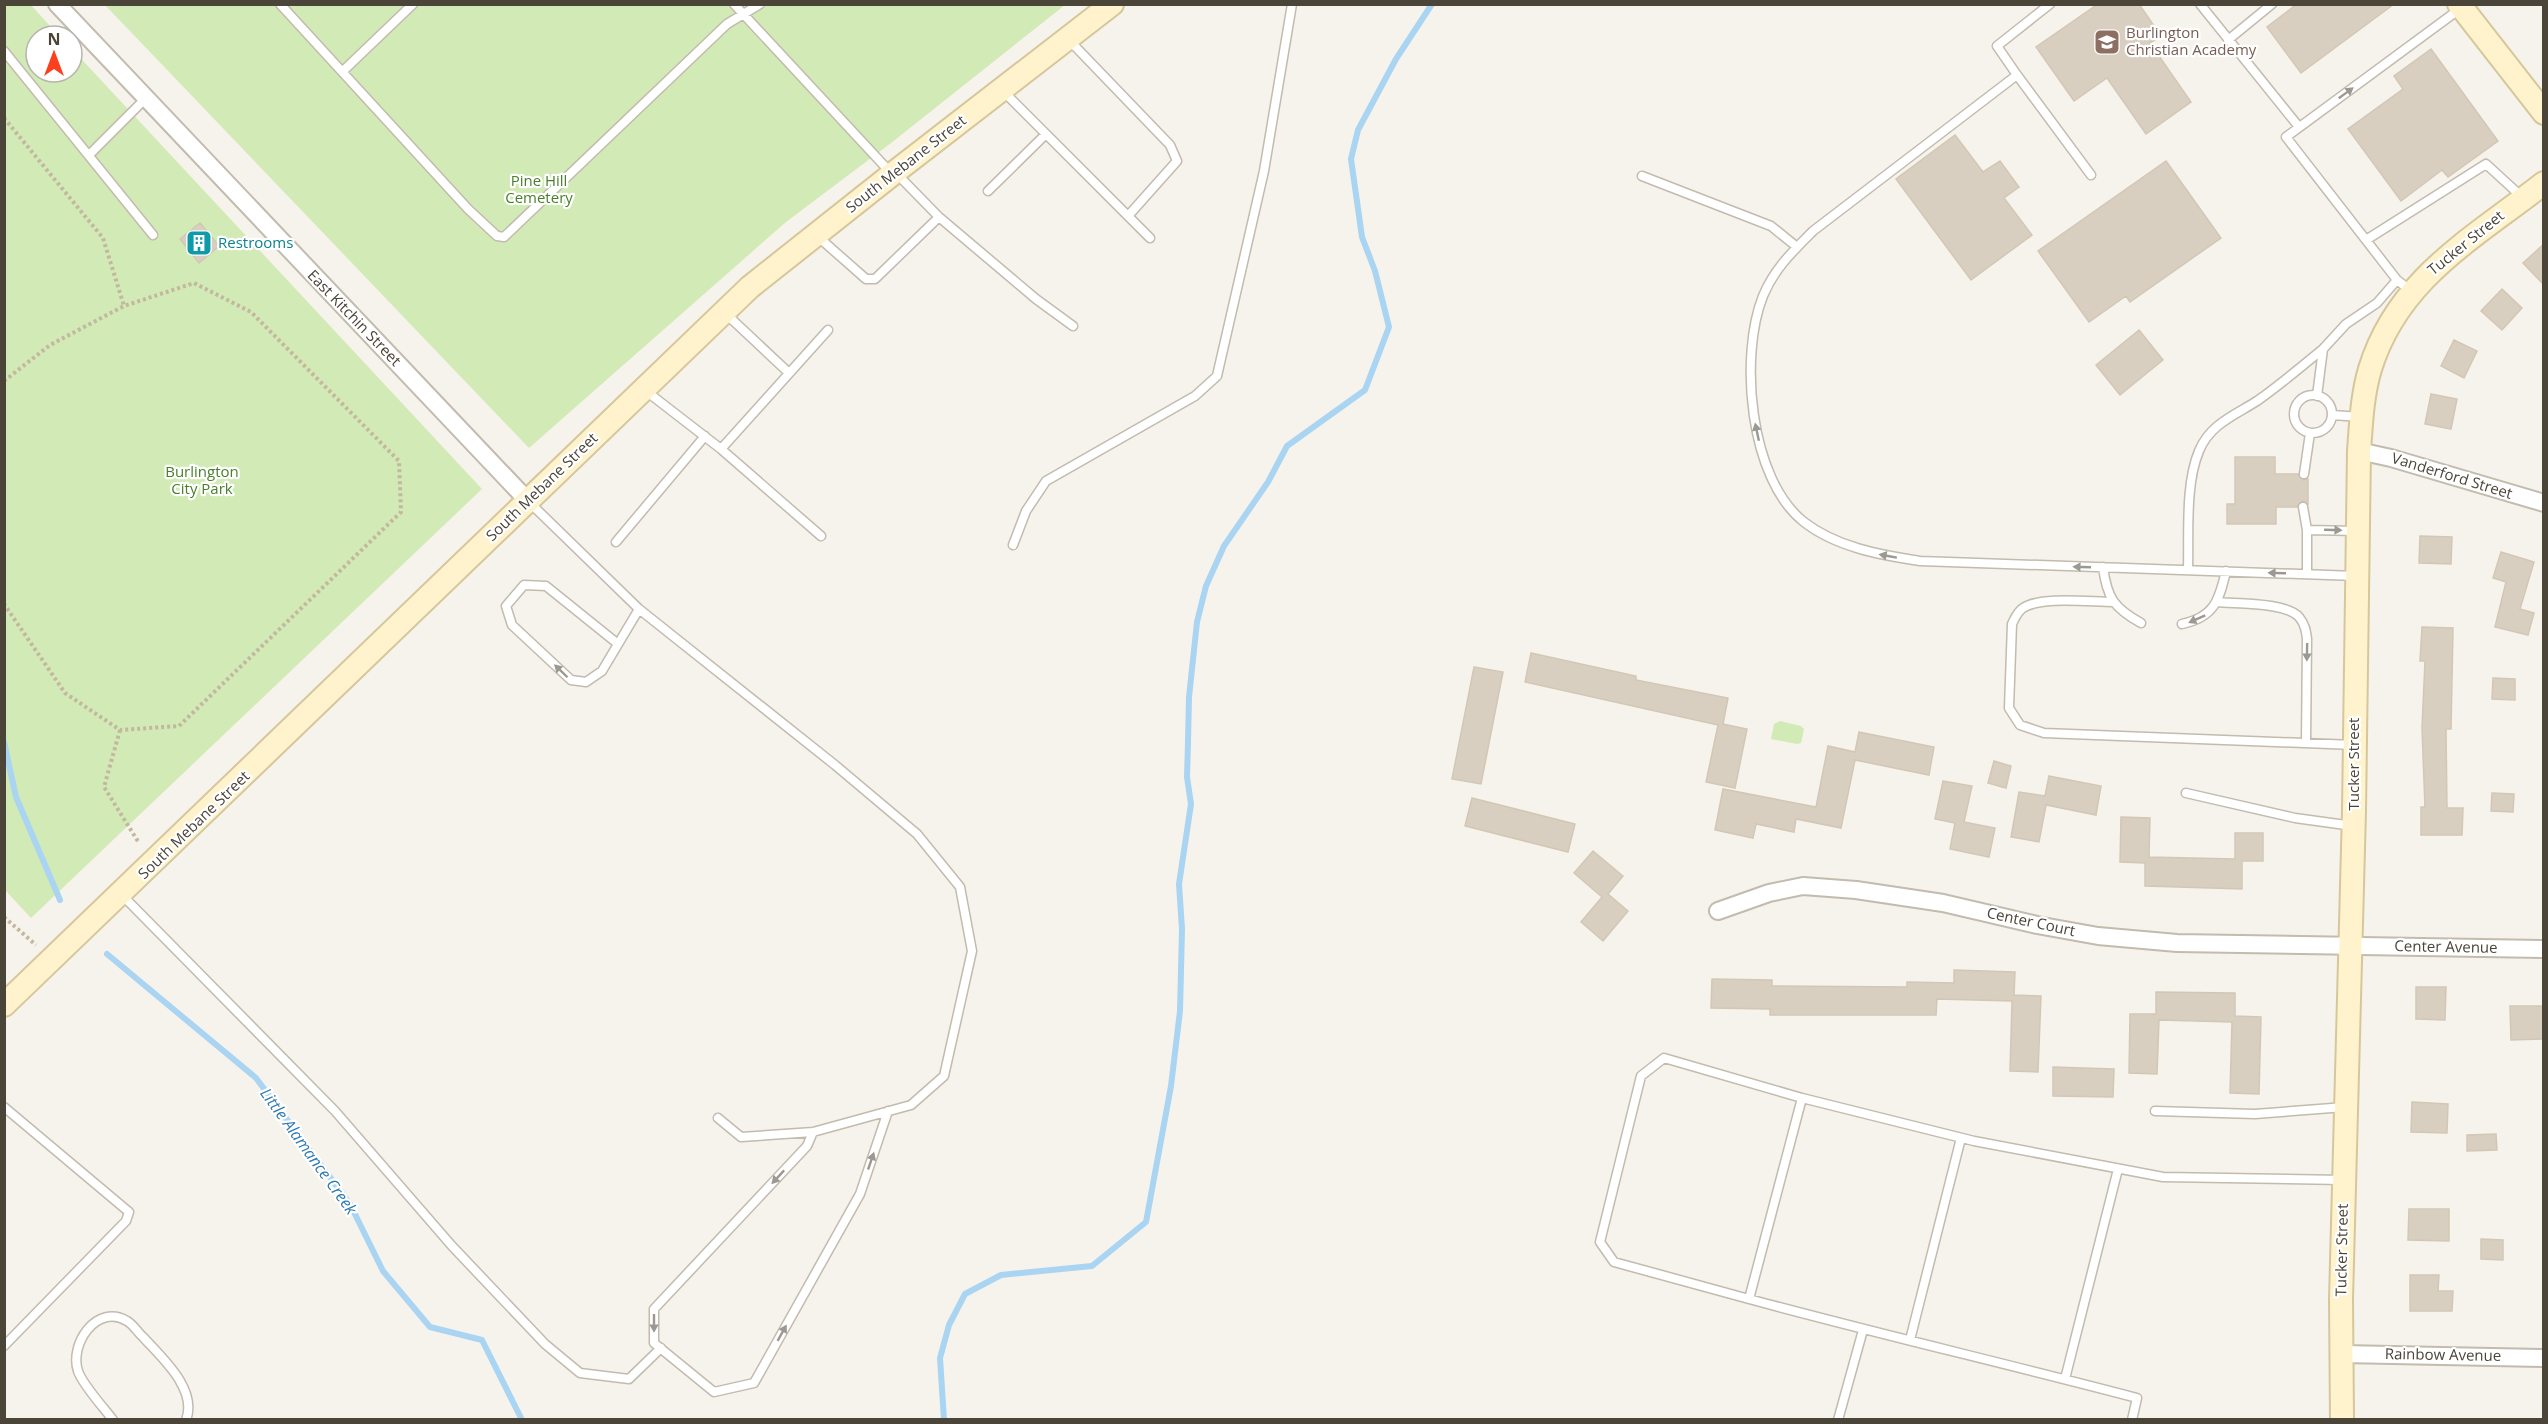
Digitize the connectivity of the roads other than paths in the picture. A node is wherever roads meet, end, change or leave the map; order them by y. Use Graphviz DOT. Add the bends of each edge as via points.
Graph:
graph roads {
  1 [pos="57,4"];
  2 [pos="280,4"];
  3 [pos="413,4"];
  4 [pos="734,4"];
  5 [pos="760,4"];
  6 [pos="1112,4"];
  7 [pos="1293,4"];
  8 [pos="2050,4"];
  9 [pos="2200,4"];
  10 [pos="2272,4"];
  11 [pos="2461,6"];
  12 [pos="742,14"];
  13 [pos="1068,39"];
  14 [pos="2228,40"];
  15 [pos="4,51"];
  16 [pos="343,71"];
  17 [pos="2018,75"];
  18 [pos="1002,89"];
  19 [pos="145,99"];
  20 [pos="2544,113"];
  21 [pos="2299,128"];
  22 [pos="1046,135"];
  23 [pos="89,155"];
  24 [pos="893,173"];
  25 [pos="2091,175"];
  26 [pos="1642,176"];
  27 [pos="2544,183"];
  28 [pos="988,191"];
  29 [pos="2523,198"];
  30 [pos="1128,216"];
  31 [pos="939,217"];
  32 [pos="153,235"];
  33 [pos="816,235"];
  34 [pos="1150,237"];
  35 [pos="2366,240"];
  36 [pos="1797,247"];
  37 [pos="2405,286"];
  38 [pos="724,312"];
  39 [pos="1073,326"];
  40 [pos="828,330"];
  41 [pos="2323,349"];
  42 [pos="789,373"];
  43 [pos="643,388"];
  44 [pos="2317,396"];
  45 [pos="2332,415"];
  46 [pos="2361,417"];
  47 [pos="2310,433"];
  48 [pos="705,436"];
  49 [pos="721,449"];
  50 [pos="2359,451"];
  51 [pos="2304,474"];
  52 [pos="528,501"];
  53 [pos="2544,503"];
  54 [pos="2303,507"];
  55 [pos="2307,530"];
  56 [pos="2358,531"];
  57 [pos="821,536"];
  58 [pos="616,542"];
  59 [pos="1013,545"];
  60 [pos="2103,567"];
  61 [pos="2188,570"];
  62 [pos="2226,571"];
  63 [pos="2307,574"];
  64 [pos="2357,576"];
  65 [pos="2113,602"];
  66 [pos="2217,602"];
  67 [pos="639,609"];
  68 [pos="2141,623"];
  69 [pos="2182,624"];
  70 [pos="618,644"];
  71 [pos="2306,743"];
  72 [pos="2355,745"];
  73 [pos="2186,793"];
  74 [pos="2354,826"];
  75 [pos="122,895"];
  76 [pos="1718,911"];
  77 [pos="2349,945"];
  78 [pos="2544,949"];
  79 [pos="4,1005"];
  80 [pos="1802,1098"];
  81 [pos="4,1107"];
  82 [pos="2345,1107"];
  83 [pos="888,1111"];
  84 [pos="2155,1111"];
  85 [pos="718,1118"];
  86 [pos="813,1131"];
  87 [pos="1961,1138"];
  88 [pos="2118,1169"];
  89 [pos="2344,1180"];
  90 [pos="1749,1299"];
  91 [pos="1863,1330"];
  92 [pos="1910,1340"];
  93 [pos="4,1346"];
  94 [pos="660,1348"];
  95 [pos="2342,1354"];
  96 [pos="2544,1358"];
  97 [pos="2065,1379"];
  98 [pos="113,1419"];
  99 [pos="186,1419"];
  100 [pos="1838,1419"];
  101 [pos="2132,1419"];
  102 [pos="2342,1419"];
  1 -- 19 [label="street, East Kitchin Street"];
  2 -- 16 [label="lane"];
  3 -- 16 [label="lane"];
  4 -- 12 [label="lane"];
  5 -- 12 [label="lane"];
  6 -- 13 [label="street, South Mebane Street"];
  7 -- 59 [label="lane" via="1264,171 1217,376 1195,396 1046,482 1026,510"];
  8 -- 17 [label="lane" via="1997,46"];
  9 -- 14 [label="lane"];
  10 -- 14 [label="lane"];
  11 -- 20 [label="street"];
  21 -- 11 [label="lane, one-way"];
  12 -- 16 [label="lane" via="504,237 497,236 468,209"];
  12 -- 24 [label="lane"];
  13 -- 18 [label="street, South Mebane Street"];
  13 -- 30 [label="lane" via="1170,145 1178,161"];
  14 -- 21 [label="lane"];
  15 -- 23 [label="lane"];
  17 -- 25 [label="lane"];
  17 -- 36 [label="lane"];
  18 -- 22 [label="lane"];
  18 -- 24 [label="street, South Mebane Street"];
  19 -- 23 [label="lane"];
  19 -- 52 [label="street, East Kitchin Street"];
  21 -- 35 [label="lane" via="2286,137"];
  22 -- 28 [label="lane"];
  22 -- 30 [label="lane"];
  23 -- 32 [label="lane"];
  24 -- 31 [label="lane"];
  24 -- 33 [label="street, South Mebane Street"];
  26 -- 36 [label="lane" via="1772,226"];
  27 -- 29 [label="street, Tucker Street"];
  29 -- 35 [label="lane" via="2486,164"];
  29 -- 37 [label="street, Tucker Street" via="2477,231 2421,280"];
  30 -- 34 [label="lane"];
  31 -- 33 [label="lane" via="875,279 866,279"];
  31 -- 39 [label="lane"];
  33 -- 38 [label="street, South Mebane Street"];
  35 -- 37 [label="lane"];
  60 -- 36 [label="lane, one-way" via="1920,561 1880,555 1836,541 1803,522 1778,493 1762,458 1752,374 1753,332 1763,295 1785,258"];
  37 -- 41 [label="lane" via="2346,324"];
  37 -- 46 [label="street, Tucker Street" via="2400,308 2370,368"];
  38 -- 42 [label="lane"];
  38 -- 43 [label="street, South Mebane Street"];
  40 -- 42 [label="lane"];
  41 -- 44 [label="lane"];
  41 -- 61 [label="lane" via="2258,400 2222,422 2199,450 2191,487"];
  42 -- 49 [label="lane"];
  43 -- 48 [label="lane"];
  43 -- 52 [label="street, South Mebane Street"];
  44 -- 45 [label="lane" via="2328,403"];
  44 -- 47 [label="lane" via="2305,397 2294,411 2296,423"];
  45 -- 46 [label="lane"];
  45 -- 47 [label="lane" via="2327,427"];
  46 -- 50 [label="street, Tucker Street"];
  47 -- 51 [label="lane"];
  48 -- 49 [label="lane"];
  48 -- 58 [label="lane"];
  49 -- 57 [label="lane"];
  50 -- 53 [label="street, Vanderford Street"];
  50 -- 56 [label="street, Tucker Street"];
  52 -- 67 [label="lane"];
  52 -- 75 [label="street, South Mebane Street"];
  54 -- 55 [label="lane"];
  55 -- 56 [label="lane, one-way"];
  55 -- 63 [label="lane"];
  56 -- 64 [label="street, Tucker Street"];
  60 -- 61 [label="lane"];
  60 -- 65 [label="lane" via="2105,585"];
  61 -- 62 [label="lane"];
  63 -- 62 [label="lane, one-way"];
  62 -- 66 [label="lane"];
  63 -- 64 [label="lane"];
  64 -- 72 [label="street, Tucker Street"];
  65 -- 68 [label="lane"];
  65 -- 71 [label="lane" via="2041,602 2022,608 2016,615 2012,624 2009,708 2020,725 2044,733"];
  66 -- 69 [label="lane, one-way" via="2209,613"];
  66 -- 71 [label="lane, one-way" via="2278,608 2298,616 2307,639"];
  67 -- 70 [label="lane"];
  67 -- 83 [label="lane" via="917,834 960,887 972,951 944,1076 910,1105"];
  70 -- 70 [label="lane, one-way" via="602,671 586,682 571,680 512,625 506,606 524,585 546,586"];
  71 -- 72 [label="lane"];
  72 -- 74 [label="street, Tucker Street"];
  73 -- 74 [label="lane" via="2295,818"];
  74 -- 77 [label="street, Tucker Street"];
  75 -- 79 [label="street, South Mebane Street"];
  75 -- 94 [label="lane" via="335,1111 452,1246 545,1344 580,1373 629,1379"];
  76 -- 77 [label="street, Center Court" via="1769,892 1803,886 1943,903 2098,936 2177,943"];
  77 -- 78 [label="street, Center Avenue"];
  77 -- 82 [label="street, Tucker Street"];
  80 -- 87 [label="lane"];
  80 -- 90 [label="lane"];
  80 -- 90 [label="lane" via="1664,1058 1641,1076 1600,1242 1614,1262"];
  81 -- 93 [label="lane" via="129,1212 126,1221"];
  82 -- 84 [label="lane" via="2255,1114"];
  82 -- 89 [label="street, Tucker Street"];
  83 -- 86 [label="lane"];
  94 -- 83 [label="lane, one-way" via="714,1392 754,1383 860,1194"];
  85 -- 86 [label="lane" via="741,1137"];
  86 -- 94 [label="lane, one-way" via="807,1146 654,1309 654,1343"];
  87 -- 88 [label="lane"];
  87 -- 92 [label="lane"];
  88 -- 89 [label="lane" via="2163,1178"];
  88 -- 97 [label="lane"];
  89 -- 95 [label="street, Tucker Street"];
  90 -- 91 [label="lane"];
  91 -- 92 [label="lane"];
  91 -- 100 [label="lane"];
  92 -- 97 [label="lane"];
  95 -- 96 [label="street, Rainbow Avenue"];
  95 -- 102 [label="street, Tucker Street"];
  97 -- 101 [label="lane" via="2137,1398"];
  98 -- 99 [label="lane" via="78,1372 76,1356 84,1332 111,1317 127,1321 167,1363 183,1388"];
}
